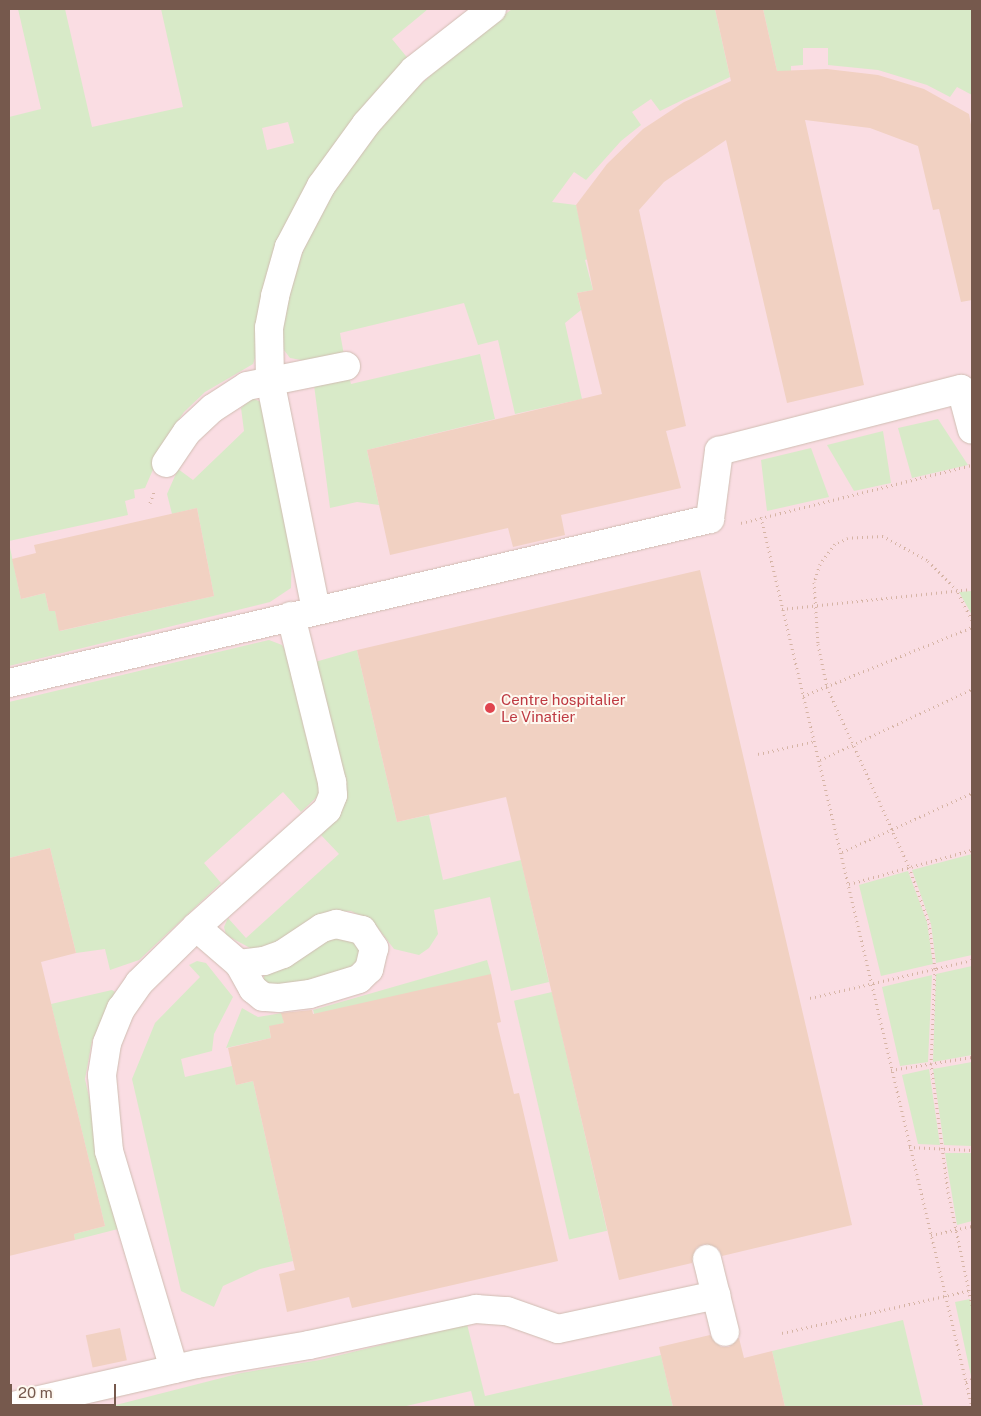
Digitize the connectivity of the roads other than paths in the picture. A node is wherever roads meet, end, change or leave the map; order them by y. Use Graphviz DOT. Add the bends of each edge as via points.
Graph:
graph roads {
  1 [pos="492,9"];
  2 [pos="346,366"];
  3 [pos="270,380"];
  4 [pos="972,430"];
  5 [pos="166,463"];
  6 [pos="303,613"];
  7 [pos="9,683"];
  8 [pos="196,926"];
  9 [pos="239,964"];
  10 [pos="707,1259"];
  11 [pos="716,1295"];
  12 [pos="725,1332"];
  13 [pos="174,1369"];
  14 [pos="9,1407"];
  1 -- 3 [label="lane" via="414,70 366,124 321,186 289,247 275,296 269,328"];
  2 -- 3 [label="lane"];
  3 -- 5 [label="lane" via="247,386 213,408 187,432"];
  3 -- 6 [label="lane"];
  4 -- 6 [label="lane" via="961,389 719,451 710,519"];
  6 -- 7 [label="lane"];
  6 -- 8 [label="lane" via="333,795 327,810"];
  8 -- 9 [label="lane"];
  8 -- 13 [label="lane" via="139,983 121,1009 107,1043 102,1075 109,1151"];
  10 -- 11 [label="lane"];
  11 -- 12 [label="lane"];
  11 -- 13 [label="lane" via="558,1329 507,1311 476,1309 309,1346"];
  13 -- 14 [label="lane"];
}
